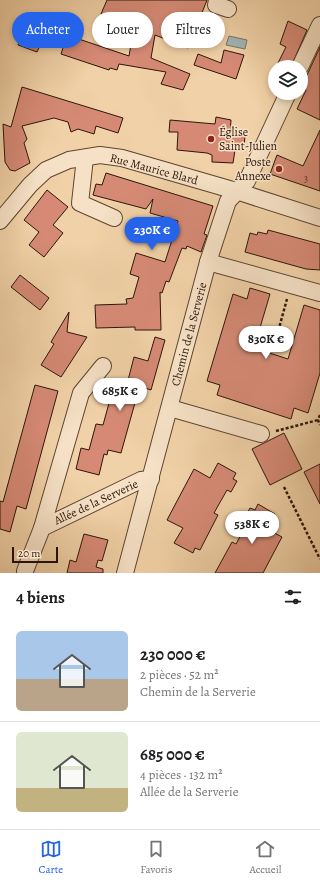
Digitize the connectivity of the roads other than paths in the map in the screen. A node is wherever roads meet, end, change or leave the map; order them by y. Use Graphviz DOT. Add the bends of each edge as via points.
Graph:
graph roads {
  1 [pos="320,25"];
  2 [pos="303,60"];
  3 [pos="285,100"];
  4 [pos="85,158"];
  5 [pos="236,191"];
  6 [pos="114,218"];
  7 [pos="320,218"];
  8 [pos="1,219"];
  9 [pos="208,262"];
  10 [pos="320,292"];
  11 [pos="103,366"];
  12 [pos="170,408"];
  13 [pos="261,434"];
  14 [pos="151,479"];
  15 [pos="42,528"];
  16 [pos="25,571"];
  17 [pos="125,573"];
  1 -- 2 [label="street"];
  3 -- 5 [label="street, Chemin de la Serverie" via="247,181"];
  4 -- 5 [label="street, Rue Maurice Blard" via="100,155 120,157"];
  4 -- 6 [label="street" via="80,203"];
  4 -- 8 [label="street, Rue Maurice Blard" via="69,160 46,170"];
  5 -- 7 [label="street, Rue Maurice Blard"];
  5 -- 9 [label="street, Chemin de la Serverie" via="228,201"];
  9 -- 10 [label="street"];
  9 -- 12 [label="street, Chemin de la Serverie"];
  11 -- 15 [label="street, Allée de la Serverie" via="81,393"];
  12 -- 13 [label="street"];
  12 -- 14 [label="street, Chemin de la Serverie"];
  14 -- 15 [label="street, Allée de la Serverie" via="141,480"];
  14 -- 17 [label="street, Chemin de la Serverie"];
  15 -- 16 [label="street, Allée de la Serverie"];
}
